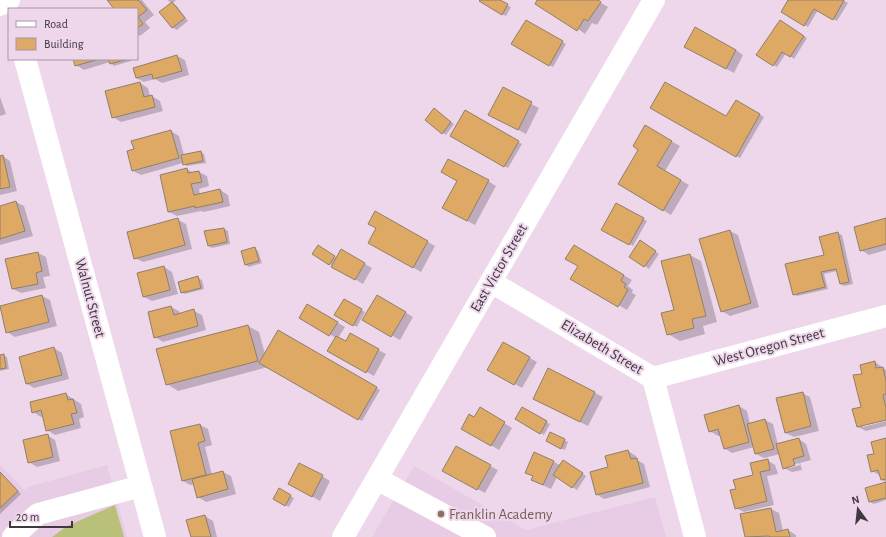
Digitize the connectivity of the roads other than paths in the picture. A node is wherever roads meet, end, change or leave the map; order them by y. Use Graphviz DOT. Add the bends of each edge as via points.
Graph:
graph roads {
  1 [pos="9,0"];
  2 [pos="654,0"];
  3 [pos="0,5"];
  4 [pos="25,60"];
  5 [pos="491,282"];
  6 [pos="886,316"];
  7 [pos="653,378"];
  8 [pos="377,479"];
  9 [pos="141,486"];
  10 [pos="13,537"];
  11 [pos="155,537"];
  12 [pos="343,537"];
  13 [pos="486,537"];
  14 [pos="695,537"];
  1 -- 3 [label="street"];
  2 -- 5 [label="street, East Victor Street"];
  4 -- 9 [label="street, Walnut Street"];
  5 -- 7 [label="street, Elizabeth Street"];
  5 -- 8 [label="street, East Victor Street"];
  6 -- 7 [label="street, West Oregon Street"];
  7 -- 14 [label="street, Elizabeth Street"];
  8 -- 12 [label="street, East Victor Street"];
  8 -- 13 [label="street"];
  9 -- 10 [label="street" via="38,514"];
  9 -- 11 [label="street, Walnut Street"];
}
